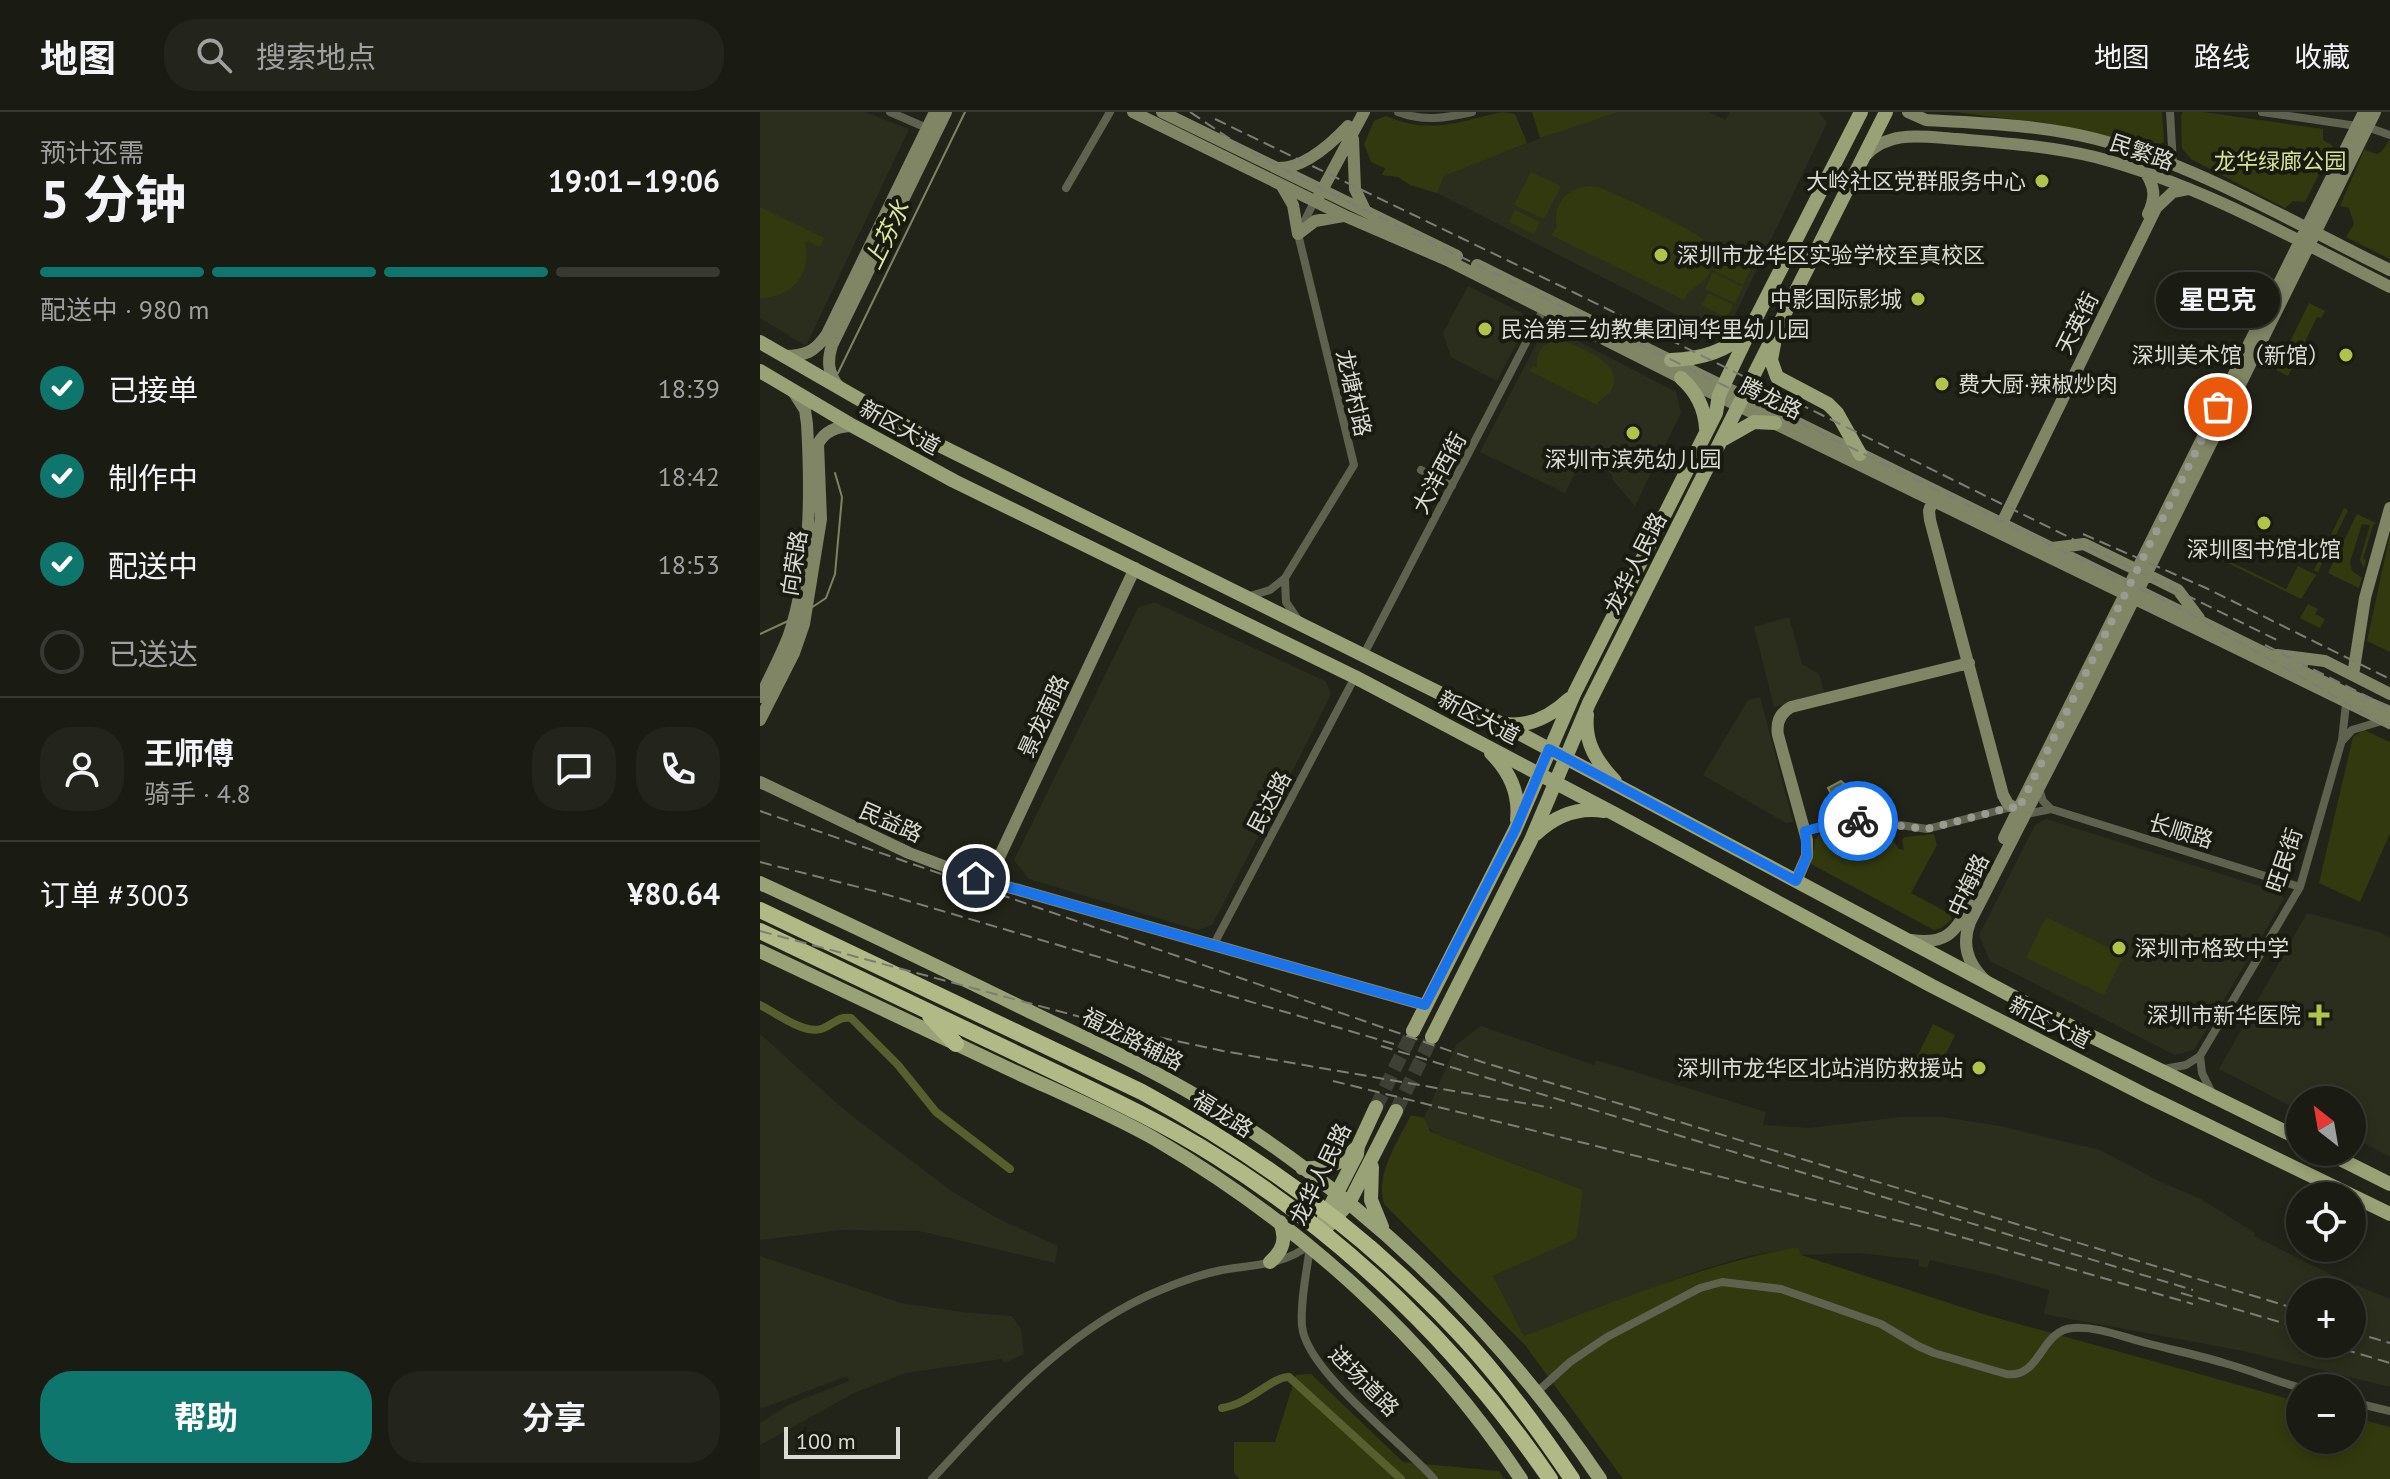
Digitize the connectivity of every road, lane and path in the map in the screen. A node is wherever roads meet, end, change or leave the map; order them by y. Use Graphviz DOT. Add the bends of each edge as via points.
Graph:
graph roads {
  1 [pos="890,112"];
  2 [pos="935,112"];
  3 [pos="946,112"];
  4 [pos="1110,112"];
  5 [pos="1133,112"];
  6 [pos="1162,112"];
  7 [pos="1355,112"];
  8 [pos="1364,112"];
  9 [pos="1398,112"];
  10 [pos="1472,112"];
  11 [pos="1861,112"];
  12 [pos="1886,112"];
  13 [pos="1908,112"];
  14 [pos="2170,112"];
  15 [pos="2262,112"];
  16 [pos="2364,112"];
  17 [pos="2375,112"];
  18 [pos="2362,127"];
  19 [pos="927,128"];
  20 [pos="1351,128"];
  21 [pos="2390,135"];
  22 [pos="1865,156"];
  23 [pos="2173,164"];
  24 [pos="1276,168"];
  25 [pos="2145,172"];
  26 [pos="1282,186"];
  27 [pos="1066,188"];
  28 [pos="1321,189"];
  29 [pos="2188,189"];
  30 [pos="1314,202"];
  31 [pos="2323,207"];
  32 [pos="1367,212"];
  33 [pos="1345,216"];
  34 [pos="2282,217"];
  35 [pos="2268,226"];
  36 [pos="1298,234"];
  37 [pos="2307,238"];
  38 [pos="2339,246"];
  39 [pos="2333,258"];
  40 [pos="2390,270"];
  41 [pos="2290,272"];
  42 [pos="2390,287"];
  43 [pos="1544,308"];
  44 [pos="1755,320"];
  45 [pos="1779,326"];
  46 [pos="760,342"];
  47 [pos="784,356"];
  48 [pos="1671,360"];
  49 [pos="760,371"];
  50 [pos="1681,378"];
  51 [pos="1721,390"];
  52 [pos="793,391"];
  53 [pos="843,391"];
  54 [pos="1742,400"];
  55 [pos="1775,423"];
  56 [pos="853,426"];
  57 [pos="1707,432"];
  58 [pos="1721,442"];
  59 [pos="1860,454"];
  60 [pos="1421,470"];
  61 [pos="1452,486"];
  62 [pos="2016,489"];
  63 [pos="1933,499"];
  64 [pos="2390,508"];
  65 [pos="2002,523"];
  66 [pos="2054,552"];
  67 [pos="1135,568"];
  68 [pos="2142,572"];
  69 [pos="1285,578"];
  70 [pos="807,579"];
  71 [pos="2132,591"];
  72 [pos="1248,596"];
  73 [pos="2201,620"];
  74 [pos="1304,624"];
  75 [pos="1364,654"];
  76 [pos="2267,654"];
  77 [pos="1969,663"];
  78 [pos="2353,675"];
  79 [pos="1355,677"];
  80 [pos="1575,692"];
  81 [pos="2390,694"];
  82 [pos="760,697"];
  83 [pos="1589,703"];
  84 [pos="2346,704"];
  85 [pos="2387,718"];
  86 [pos="760,720"];
  87 [pos="1497,722"];
  88 [pos="2342,740"];
  89 [pos="1478,742"];
  90 [pos="1549,749"];
  91 [pos="1565,758"];
  92 [pos="1540,774"];
  93 [pos="760,782"];
  94 [pos="1556,783"];
  95 [pos="2039,789"];
  96 [pos="1624,790"];
  97 [pos="2051,809"];
  98 [pos="2018,811"];
  99 [pos="1613,813"];
  100 [pos="1515,830"];
  101 [pos="1805,831"];
  102 [pos="1531,840"];
  103 [pos="988,881"];
  104 [pos="1796,881"];
  105 [pos="760,883"];
  106 [pos="2300,887"];
  107 [pos="760,910"];
  108 [pos="760,931"];
  109 [pos="1903,939"];
  110 [pos="1214,944"];
  111 [pos="760,951"];
  112 [pos="1991,985"];
  113 [pos="1425,1005"];
  114 [pos="923,1009"];
  115 [pos="1413,1031"];
  116 [pos="1432,1037"];
  117 [pos="956,1044"];
  118 [pos="2200,1056"];
  119 [pos="2159,1069"];
  120 [pos="2215,1097"];
  121 [pos="1376,1107"];
  122 [pos="1396,1111"];
  123 [pos="2286,1132"];
  124 [pos="1358,1146"];
  125 [pos="1373,1160"];
  126 [pos="2354,1166"];
  127 [pos="1302,1168"];
  128 [pos="2390,1184"];
  129 [pos="1344,1198"];
  130 [pos="2390,1214"];
  131 [pos="1280,1222"];
  132 [pos="1387,1235"];
  133 [pos="1310,1245"];
  134 [pos="1270,1262"];
  135 [pos="2286,1383"];
  136 [pos="1540,1388"];
  137 [pos="2366,1405"];
  138 [pos="2390,1411"];
  139 [pos="932,1479"];
  140 [pos="1434,1479"];
  141 [pos="1521,1479"];
  142 [pos="1550,1479"];
  143 [pos="1572,1479"];
  144 [pos="1600,1479"];
  1 -- 19 [label="street"];
  2 -- 19 [label="main road"];
  3 -- 53 [label="main road" via="830,352 832,378"];
  4 -- 27 [label="street"];
  5 -- 26 [label="main road, 腾龙路"];
  6 -- 24 [label="main road, 腾龙路"];
  7 -- 20 [label="main road"];
  8 -- 20 [label="main road"];
  9 -- 10 [label="street" via="1432,119"];
  11 -- 44 [label="main road, 龙华人民路"];
  12 -- 22 [label="main road, 龙华人民路"];
  13 -- 23 [label="main road, 民繁路" via="1926,120 2077,135"];
  14 -- 23 [label="street"];
  15 -- 18 [label="street"];
  16 -- 18 [label="main road, 中梅路"];
  17 -- 18 [label="main road, 中梅路"];
  18 -- 21 [label="street"];
  18 -- 31 [label="main road, 中梅路"];
  19 -- 47 [label="main road" via="827,334 803,356"];
  20 -- 24 [label="main road" via="1299,163"];
  20 -- 28 [label="main road"];
  20 -- 32 [label="main road" via="1355,189"];
  22 -- 25 [label="main road, 民繁路" via="1891,139 1918,137 2042,146"];
  22 -- 45 [label="main road, 龙华人民路"];
  23 -- 34 [label="main road, 民繁路"];
  24 -- 28 [label="main road, 腾龙路"];
  25 -- 29 [label="main road, 民繁路"];
  25 -- 62 [label="main road, 天英街" via="2154,190 2152,206 2029,446"];
  26 -- 30 [label="main road, 腾龙路"];
  26 -- 36 [label="main road" via="1293,205"];
  28 -- 30 [label="main road"];
  28 -- 32 [label="main road, 腾龙路"];
  29 -- 35 [label="main road, 民繁路"];
  29 -- 62 [label="main road, 天英街" via="2173,192 2156,208"];
  30 -- 33 [label="main road, 腾龙路"];
  30 -- 36 [label="street"];
  31 -- 34 [label="main road" via="2301,217"];
  31 -- 37 [label="main road, 中梅路"];
  31 -- 38 [label="main road"];
  32 -- 48 [label="main road, 腾龙路"];
  33 -- 36 [label="main road" via="1315,221"];
  33 -- 43 [label="main road, 腾龙路"];
  34 -- 37 [label="main road, 民繁路"];
  35 -- 37 [label="main road, 民繁路"];
  35 -- 41 [label="main road" via="2285,251"];
  36 -- 69 [label="street, 龙塘村路" via="1354,465"];
  37 -- 38 [label="main road, 民繁路"];
  37 -- 39 [label="main road, 民繁路"];
  37 -- 41 [label="main road, 中梅路"];
  38 -- 40 [label="main road, 民繁路"];
  39 -- 41 [label="main road"];
  39 -- 42 [label="main road, 民繁路"];
  41 -- 68 [label="main road, 中梅路"];
  43 -- 50 [label="main road, 腾龙路"];
  43 -- 61 [label="street, 大洋西街"];
  44 -- 48 [label="main road" via="1738,340 1718,351"];
  44 -- 51 [label="main road, 龙华人民路"];
  45 -- 54 [label="main road, 龙华人民路"];
  45 -- 59 [label="main road" via="1771,355 1775,373 1833,408"];
  46 -- 47 [label="main road, 新区大道"];
  47 -- 53 [label="main road, 新区大道"];
  48 -- 51 [label="main road, 腾龙路"];
  49 -- 52 [label="main road, 新区大道"];
  50 -- 51 [label="main road, 腾龙路"];
  50 -- 57 [label="main road" via="1700,402"];
  51 -- 54 [label="main road, 腾龙路"];
  51 -- 57 [label="main road, 龙华人民路"];
  52 -- 56 [label="main road, 新区大道"];
  52 -- 70 [label="main road, 向荣路" via="805,410 808,446"];
  53 -- 72 [label="main road, 新区大道" via="961,456"];
  54 -- 55 [label="main road, 腾龙路"];
  54 -- 58 [label="main road, 龙华人民路"];
  54 -- 59 [label="main road, 腾龙路"];
  55 -- 58 [label="main road" via="1754,422"];
  55 -- 63 [label="main road, 腾龙路"];
  56 -- 67 [label="main road, 新区大道"];
  56 -- 70 [label="main road, 向荣路" via="828,431 818,444 821,519"];
  57 -- 80 [label="main road, 龙华人民路"];
  58 -- 83 [label="main road, 龙华人民路"];
  59 -- 65 [label="main road, 腾龙路"];
  60 -- 61 [label="street"];
  61 -- 75 [label="street, 大洋西街"];
  62 -- 65 [label="main road, 天英街"];
  63 -- 66 [label="main road, 腾龙路"];
  63 -- 77 [label="main road" via="1930,520"];
  64 -- 78 [label="main road" via="2365,598"];
  65 -- 66 [label="main road, 腾龙路"];
  66 -- 68 [label="main road" via="2084,544"];
  66 -- 71 [label="main road, 腾龙路"];
  67 -- 79 [label="main road, 新区大道"];
  67 -- 103 [label="main road, 景龙南路"];
  68 -- 71 [label="main road, 中梅路"];
  68 -- 73 [label="main road" via="2178,590"];
  69 -- 72 [label="street" via="1270,590"];
  69 -- 74 [label="street" via="1288,607"];
  70 -- 82 [label="main road, 向荣路"];
  70 -- 86 [label="main road, 向荣路" via="804,624"];
  71 -- 73 [label="main road, 腾龙路"];
  71 -- 84 [label="main road, 腾龙路"];
  71 -- 95 [label="main road, 中梅路"];
  71 -- 98 [label="main road, 中梅路"];
  72 -- 74 [label="main road, 新区大道"];
  73 -- 76 [label="main road, 腾龙路"];
  74 -- 75 [label="main road, 新区大道"];
  75 -- 87 [label="main road, 新区大道"];
  76 -- 78 [label="main road" via="2325,661"];
  76 -- 85 [label="main road, 腾龙路"];
  77 -- 98 [label="main road" via="2003,795"];
  77 -- 101 [label="main road" via="1783,713 1777,730"];
  78 -- 81 [label="main road"];
  79 -- 89 [label="main road, 新区大道"];
  79 -- 110 [label="street, 民达路"];
  80 -- 87 [label="main road" via="1537,721"];
  80 -- 90 [label="main road, 龙华人民路"];
  83 -- 91 [label="main road, 龙华人民路"];
  83 -- 96 [label="main road" via="1590,746"];
  84 -- 85 [label="main road, 腾龙路"];
  84 -- 88 [label="street, 旺民街"];
  85 -- 88 [label="street" via="2352,730"];
  87 -- 90 [label="main road, 新区大道"];
  88 -- 106 [label="street, 旺民街"];
  89 -- 92 [label="main road, 新区大道"];
  89 -- 100 [label="main road" via="1500,762 1512,783 1518,806"];
  90 -- 91 [label="main road, 新区大道"];
  90 -- 92 [label="main road, 龙华人民路"];
  91 -- 94 [label="main road, 龙华人民路"];
  91 -- 96 [label="main road, 新区大道"];
  92 -- 94 [label="main road, 新区大道"];
  92 -- 100 [label="main road, 龙华人民路"];
  93 -- 103 [label="main road, 民益路" via="909,853"];
  94 -- 99 [label="main road, 新区大道"];
  94 -- 102 [label="main road, 龙华人民路"];
  95 -- 97 [label="street"];
  95 -- 98 [label="main road, 中梅路"];
  96 -- 104 [label="main road, 新区大道"];
  97 -- 98 [label="street"];
  97 -- 106 [label="street, 长顺路"];
  98 -- 101 [label="street" via="1927,829 1851,821"];
  98 -- 109 [label="main road, 中梅路" via="1960,924 1933,942"];
  98 -- 112 [label="main road, 中梅路" via="1966,935 1970,961"];
  99 -- 102 [label="main road" via="1562,815"];
  99 -- 130 [label="main road, 新区大道" via="2029,1037"];
  100 -- 113 [label="main road, 龙华人民路"];
  101 -- 104 [label="main road" via="1807,856"];
  102 -- 116 [label="main road, 龙华人民路"];
  103 -- 110 [label="main road, 民益路"];
  104 -- 109 [label="main road, 新区大道"];
  105 -- 127 [label="main road, 福龙路辅路" via="1142,1066 1222,1112"];
  106 -- 118 [label="street, 旺民街"];
  107 -- 143 [label="highway, 福龙路" via="1142,1092 1280,1177 1398,1273 1480,1357"];
  108 -- 114 [label="highway, 福龙路"];
  109 -- 112 [label="main road, 新区大道"];
  110 -- 113 [label="main road, 民益路"];
  111 -- 117 [label="main road"];
  112 -- 119 [label="main road, 新区大道"];
  113 -- 115 [label="main road, 龙华人民路"];
  114 -- 117 [label="highway"];
  114 -- 142 [label="highway, 福龙路" via="1160,1123 1269,1192 1386,1287 1467,1371"];
  117 -- 131 [label="main road" via="1153,1138"];
  118 -- 119 [label="street" via="2186,1065"];
  118 -- 120 [label="street"];
  119 -- 120 [label="main road, 新区大道"];
  120 -- 123 [label="main road, 新区大道"];
  121 -- 124 [label="main road, 龙华人民路"];
  122 -- 125 [label="main road, 龙华人民路"];
  124 -- 127 [label="main road" via="1333,1164"];
  124 -- 129 [label="main road, 龙华人民路"];
  125 -- 129 [label="main road, 龙华人民路"];
  125 -- 132 [label="main road" via="1371,1200"];
  126 -- 128 [label="main road"];
  127 -- 129 [label="main road, 福龙路辅路"];
  129 -- 132 [label="main road, 福龙路辅路"];
  129 -- 133 [label="main road, 龙华人民路"];
  131 -- 133 [label="main road"];
  131 -- 134 [label="main road" via="1283,1245"];
  132 -- 136 [label="main road, 福龙路辅路"];
  133 -- 134 [label="street" via="1292,1257"];
  133 -- 140 [label="street, 进场道路" via="1302,1324 1309,1349 1325,1373"];
  133 -- 141 [label="main road" via="1432,1364"];
  134 -- 139 [label="street" via="1175,1284 1091,1327 1042,1365"];
  135 -- 136 [label="street" via="2226,1363 2077,1328 2054,1335 2033,1365 2014,1375 1934,1353 1873,1321 1781,1289 1722,1282 1700,1288 1607,1337"];
  136 -- 144 [label="main road, 福龙路辅路"];
  137 -- 138 [label="street"];
}
